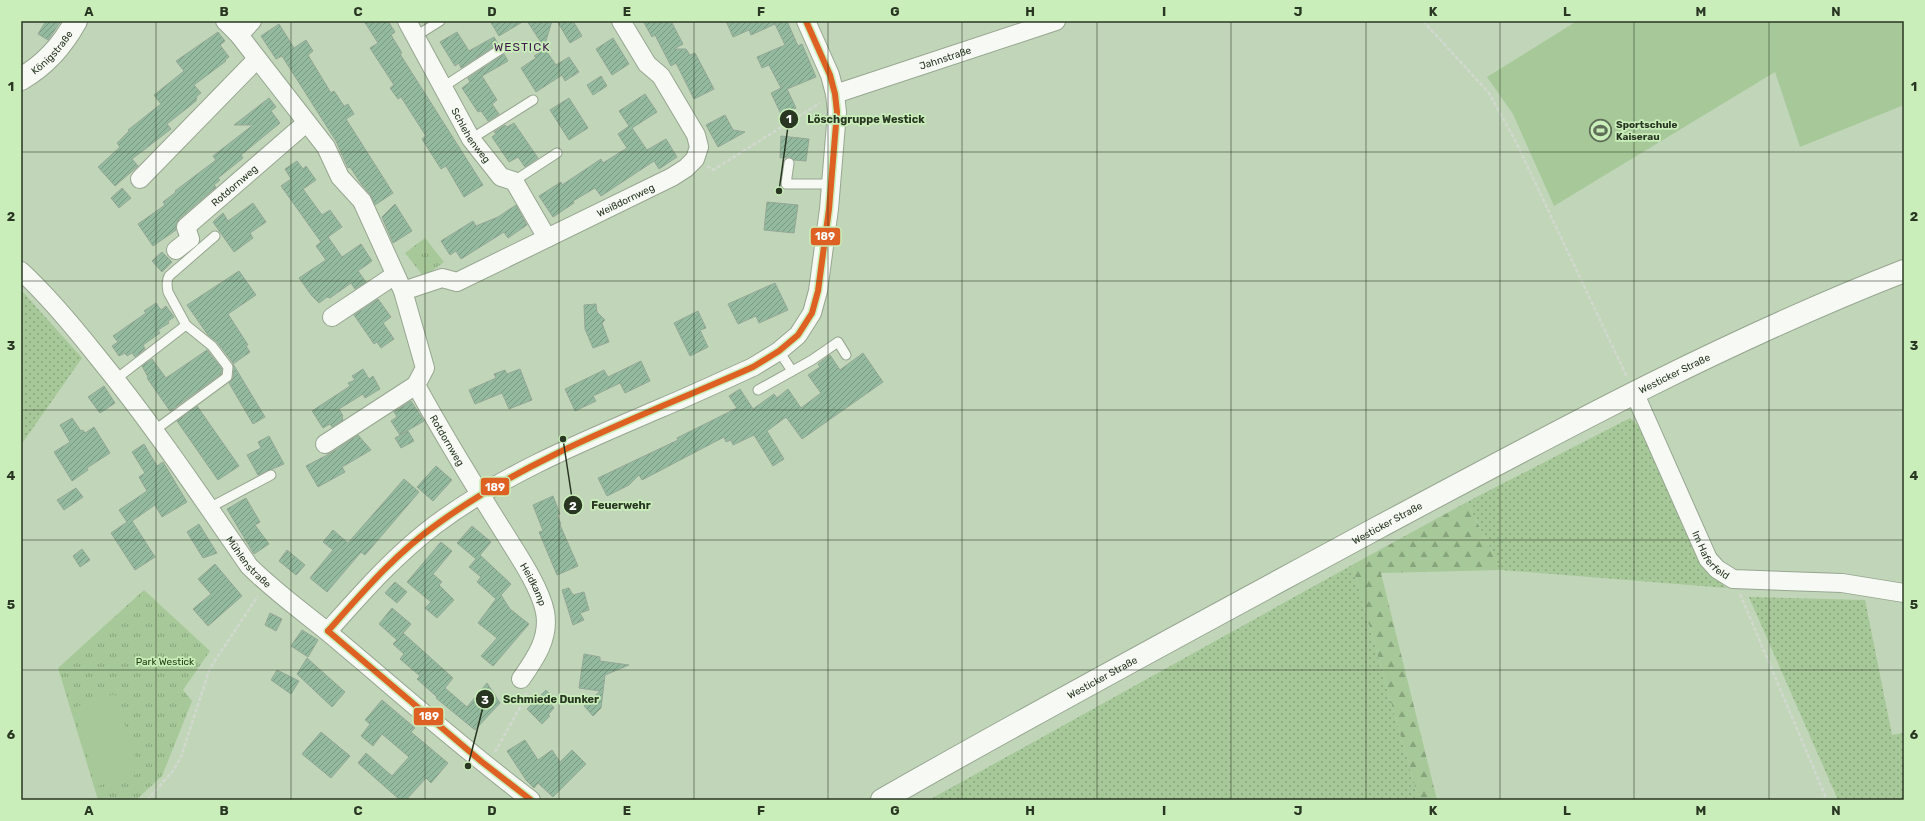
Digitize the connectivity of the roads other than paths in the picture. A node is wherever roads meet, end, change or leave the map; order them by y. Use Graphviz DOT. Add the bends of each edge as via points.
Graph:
graph roads {
  1 [pos="76,21"];
  2 [pos="225,21"];
  3 [pos="252,21"];
  4 [pos="440,21"];
  5 [pos="621,21"];
  6 [pos="806,21"];
  7 [pos="1056,21"];
  8 [pos="412,28"];
  9 [pos="238,35"];
  10 [pos="501,49"];
  11 [pos="257,59"];
  12 [pos="21,79"];
  13 [pos="443,87"];
  14 [pos="835,94"];
  15 [pos="533,100"];
  16 [pos="306,123"];
  17 [pos="472,139"];
  18 [pos="557,153"];
  19 [pos="789,163"];
  20 [pos="140,180"];
  21 [pos="514,181"];
  22 [pos="831,184"];
  23 [pos="215,236"];
  24 [pos="547,238"];
  25 [pos="176,250"];
  26 [pos="21,271"];
  27 [pos="1904,271"];
  28 [pos="394,275"];
  29 [pos="403,291"];
  30 [pos="332,317"];
  31 [pos="186,325"];
  32 [pos="779,351"];
  33 [pos="846,355"];
  34 [pos="792,371"];
  35 [pos="116,379"];
  36 [pos="416,385"];
  37 [pos="758,390"];
  38 [pos="1634,392"];
  39 [pos="155,430"];
  40 [pos="324,444"];
  41 [pos="271,475"];
  42 [pos="481,495"];
  43 [pos="209,508"];
  44 [pos="1904,593"];
  45 [pos="328,631"];
  46 [pos="521,679"];
  47 [pos="531,800"];
  48 [pos="882,800"];
  1 -- 12 [label="street, Königstraße" via="54,54"];
  2 -- 9 [label="street"];
  3 -- 9 [label="street"];
  4 -- 8 [label="lane"];
  5 -- 24 [label="street, Weißdornweg" via="647,64 661,76 696,135 699,147 695,159 672,177"];
  6 -- 14 [label="street" via="830,75"];
  7 -- 14 [label="street, Jahnstraße"];
  8 -- 13 [label="street, Schlehenweg"];
  9 -- 11 [label="street"];
  10 -- 13 [label="lane"];
  11 -- 16 [label="street"];
  11 -- 20 [label="street"];
  13 -- 17 [label="street, Schlehenweg"];
  14 -- 22 [label="street" via="837,112"];
  15 -- 17 [label="lane"];
  16 -- 25 [label="street, Rotdornweg" via="186,226 190,239"];
  16 -- 28 [label="street" via="326,147 340,177 362,201"];
  17 -- 21 [label="street, Schlehenweg" via="501,177"];
  18 -- 21 [label="lane"];
  19 -- 22 [label="lane" via="786,184"];
  21 -- 24 [label="street"];
  22 -- 32 [label="street" via="818,292 812,313 798,335"];
  23 -- 31 [label="lane" via="167,280 168,292"];
  24 -- 29 [label="street, Weißdornweg" via="457,282 442,278"];
  26 -- 35 [label="street, Mühlenstraße" via="76,330"];
  27 -- 38 [label="street, Westicker Straße" via="1842,296"];
  28 -- 29 [label="street"];
  28 -- 30 [label="street"];
  29 -- 36 [label="street" via="425,368"];
  31 -- 35 [label="lane"];
  31 -- 39 [label="lane" via="212,346 228,367 227,377"];
  32 -- 34 [label="lane"];
  32 -- 42 [label="street" via="752,367 518,474"];
  33 -- 34 [label="lane" via="838,342"];
  34 -- 37 [label="lane"];
  35 -- 39 [label="street, Mühlenstraße"];
  36 -- 40 [label="street"];
  36 -- 42 [label="street, Rotdornweg"];
  38 -- 44 [label="street, Im Haferfeld" via="1708,559 1717,570 1733,578 1842,583"];
  38 -- 48 [label="street, Westicker Straße" via="1093,682"];
  39 -- 43 [label="street, Mühlenstraße"];
  41 -- 43 [label="lane"];
  42 -- 45 [label="street" via="436,524 402,552 378,574"];
  42 -- 46 [label="street, Heidkamp" via="537,589 545,613 545,635 539,654"];
  43 -- 45 [label="street, Mühlenstraße" via="249,566 267,584"];
  45 -- 47 [label="street, Mühlenstraße" via="486,766"];
}
